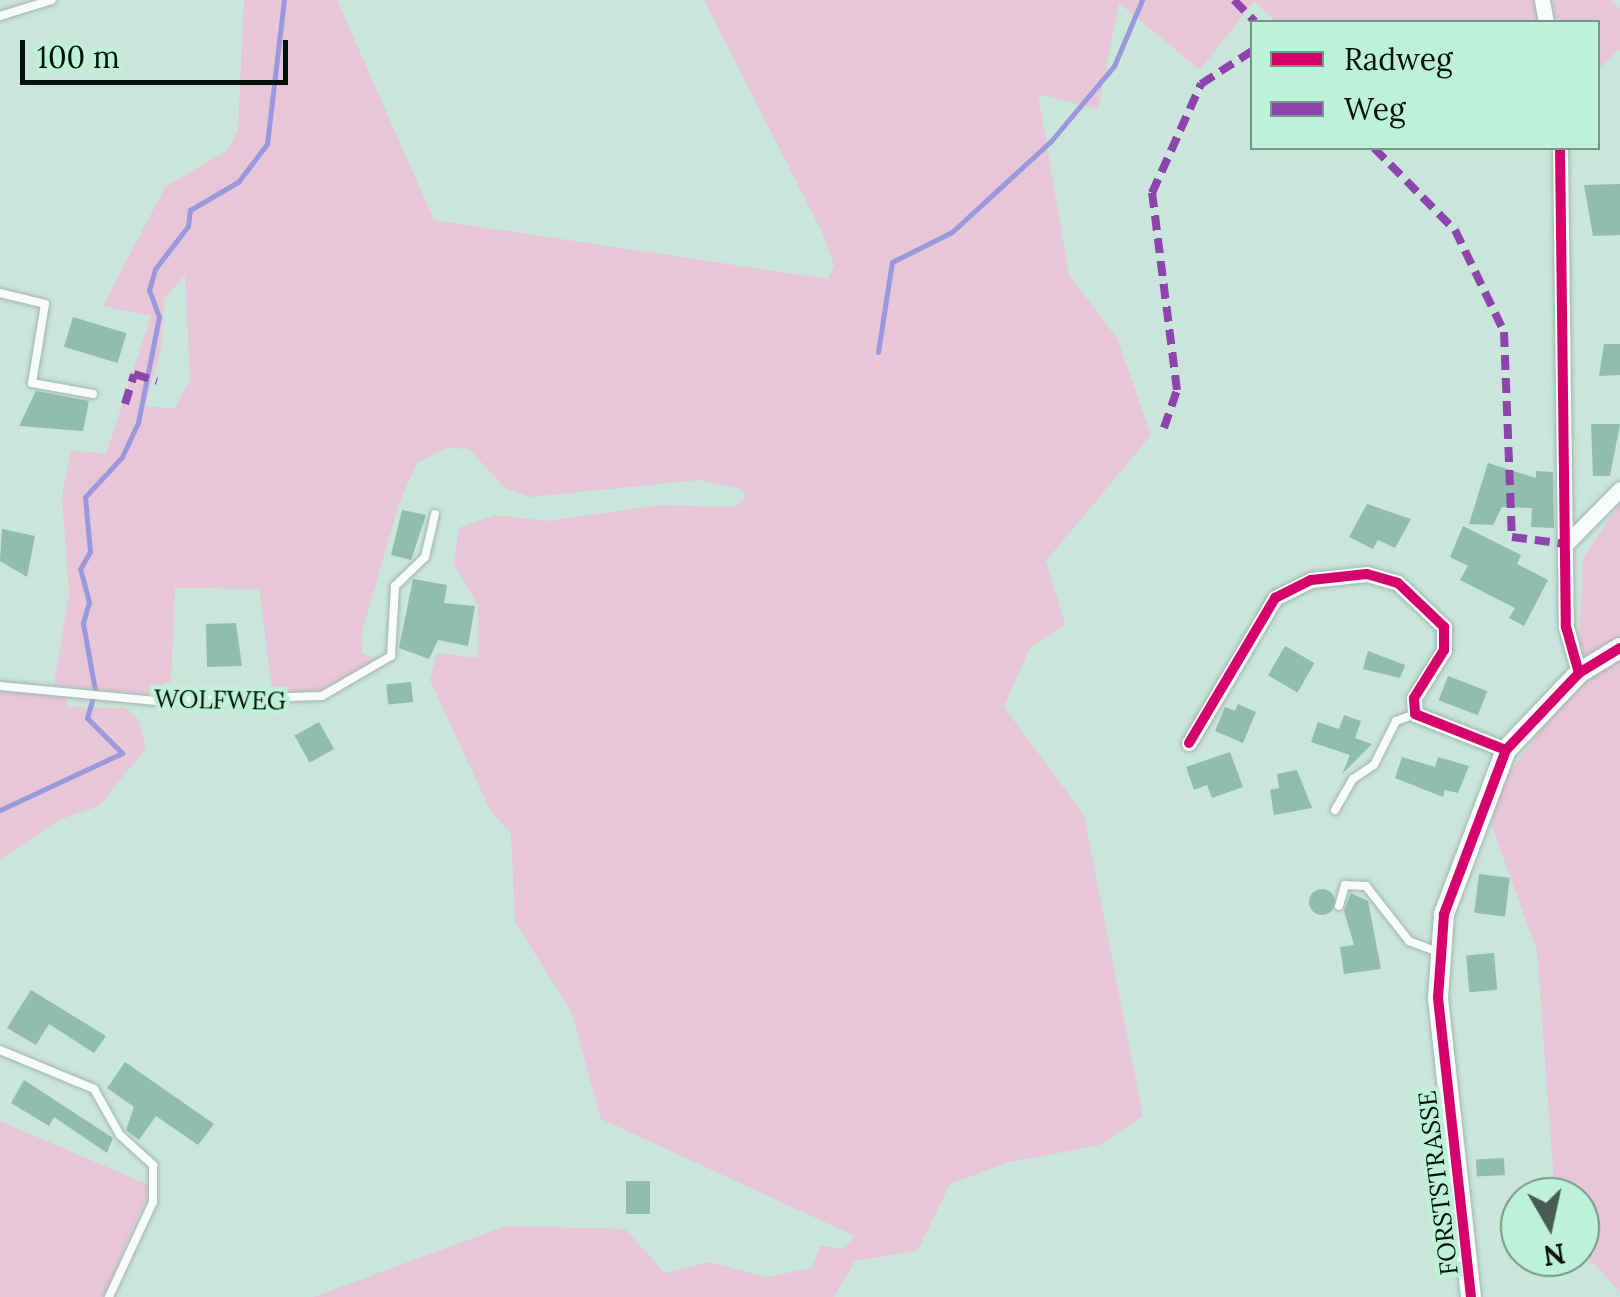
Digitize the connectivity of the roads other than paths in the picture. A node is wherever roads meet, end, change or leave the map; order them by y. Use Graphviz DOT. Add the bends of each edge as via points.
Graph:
graph roads {
  1 [pos="52,0"];
  2 [pos="0,16"];
  3 [pos="1560,150"];
  4 [pos="0,292"];
  5 [pos="93,394"];
  6 [pos="1620,488"];
  7 [pos="435,514"];
  8 [pos="1566,544"];
  9 [pos="1620,648"];
  10 [pos="1580,673"];
  11 [pos="0,686"];
  12 [pos="1414,714"];
  13 [pos="1189,744"];
  14 [pos="1506,750"];
  15 [pos="1334,810"];
  16 [pos="1339,906"];
  17 [pos="1438,952"];
  18 [pos="0,1050"];
  19 [pos="110,1297"];
  20 [pos="1471,1297"];
  1 -- 2 [label="lane"];
  3 -- 8 [label="street"];
  4 -- 5 [label="lane" via="45,304 32,383"];
  6 -- 8 [label="street"];
  7 -- 11 [label="lane, WOLFWEG" via="425,557 395,586 392,656 352,682 300,701"];
  8 -- 10 [label="street" via="1566,627"];
  9 -- 10 [label="street, FORSTSTRASSE"];
  10 -- 14 [label="street, FORSTSTRASSE"];
  12 -- 13 [label="street" via="1414,698 1444,650 1444,627 1382,575 1311,580 1274,598"];
  12 -- 14 [label="street"];
  12 -- 15 [label="lane" via="1396,721 1374,765 1353,779"];
  14 -- 17 [label="street, FORSTSTRASSE" via="1452,882"];
  16 -- 17 [label="lane" via="1345,885 1366,886 1409,941"];
  17 -- 20 [label="street, FORSTSTRASSE"];
  18 -- 19 [label="lane" via="94,1089 120,1135 153,1165 152,1202"];
}
